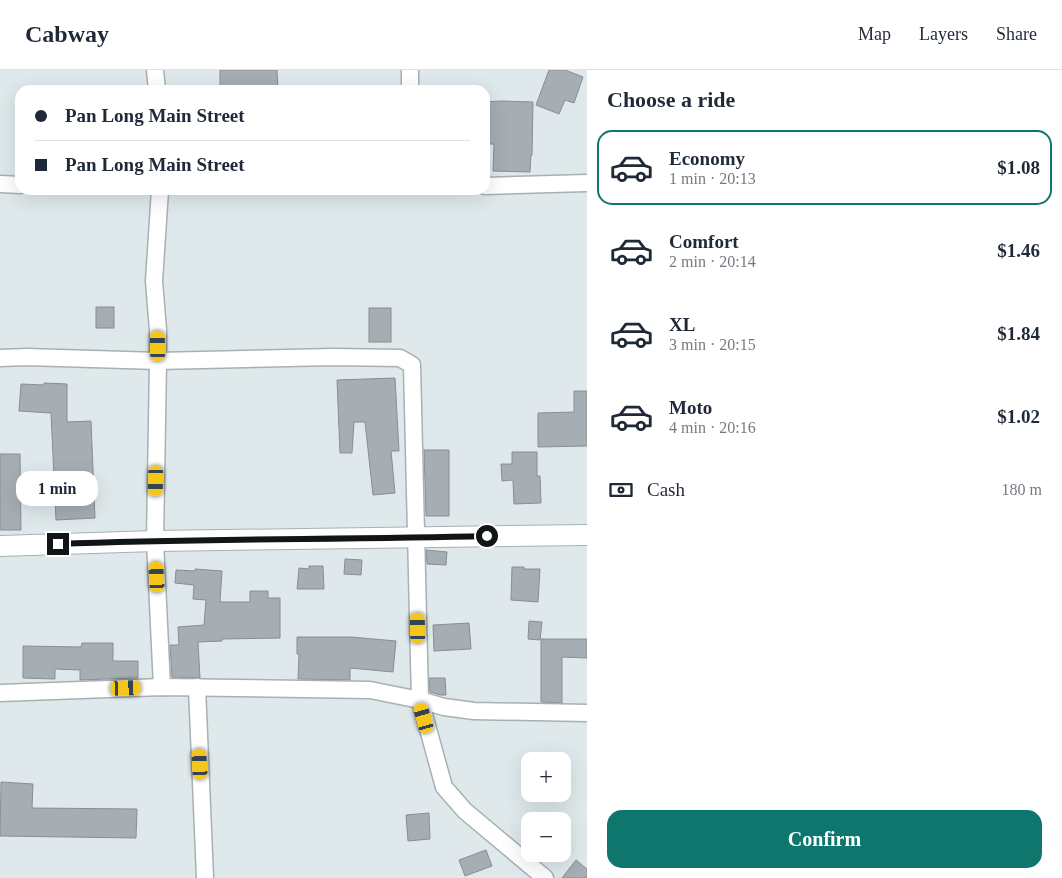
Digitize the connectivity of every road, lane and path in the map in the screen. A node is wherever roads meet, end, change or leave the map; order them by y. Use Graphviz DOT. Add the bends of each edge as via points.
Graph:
graph roads {
  1 [pos="155,70"];
  2 [pos="410,70"];
  3 [pos="156,85"];
  4 [pos="410,85"];
  5 [pos="587,183"];
  6 [pos="0,184"];
  7 [pos="15,185"];
  8 [pos="490,186"];
  9 [pos="160,195"];
  10 [pos="0,358"];
  11 [pos="158,361"];
  12 [pos="587,535"];
  13 [pos="416,538"];
  14 [pos="155,541"];
  15 [pos="0,546"];
  16 [pos="162,687"];
  17 [pos="197,687"];
  18 [pos="0,694"];
  19 [pos="420,700"];
  20 [pos="587,713"];
  21 [pos="204,878"];
  22 [pos="545,878"];
  1 -- 3 [label="street"];
  2 -- 4 [label="street"];
  5 -- 8 [label="street"];
  6 -- 7 [label="street"];
  9 -- 11 [label="street" via="154,281"];
  10 -- 11 [label="street"];
  11 -- 13 [label="street" via="400,358 412,365"];
  11 -- 14 [label="street"];
  12 -- 13 [label="street"];
  13 -- 14 [label="street"];
  13 -- 19 [label="street"];
  14 -- 15 [label="street"];
  14 -- 16 [label="street"];
  16 -- 17 [label="street"];
  16 -- 18 [label="street"];
  17 -- 19 [label="street" via="370,690"];
  17 -- 21 [label="street"];
  19 -- 20 [label="street" via="474,711"];
  19 -- 22 [label="street" via="444,787 465,811"];
}
